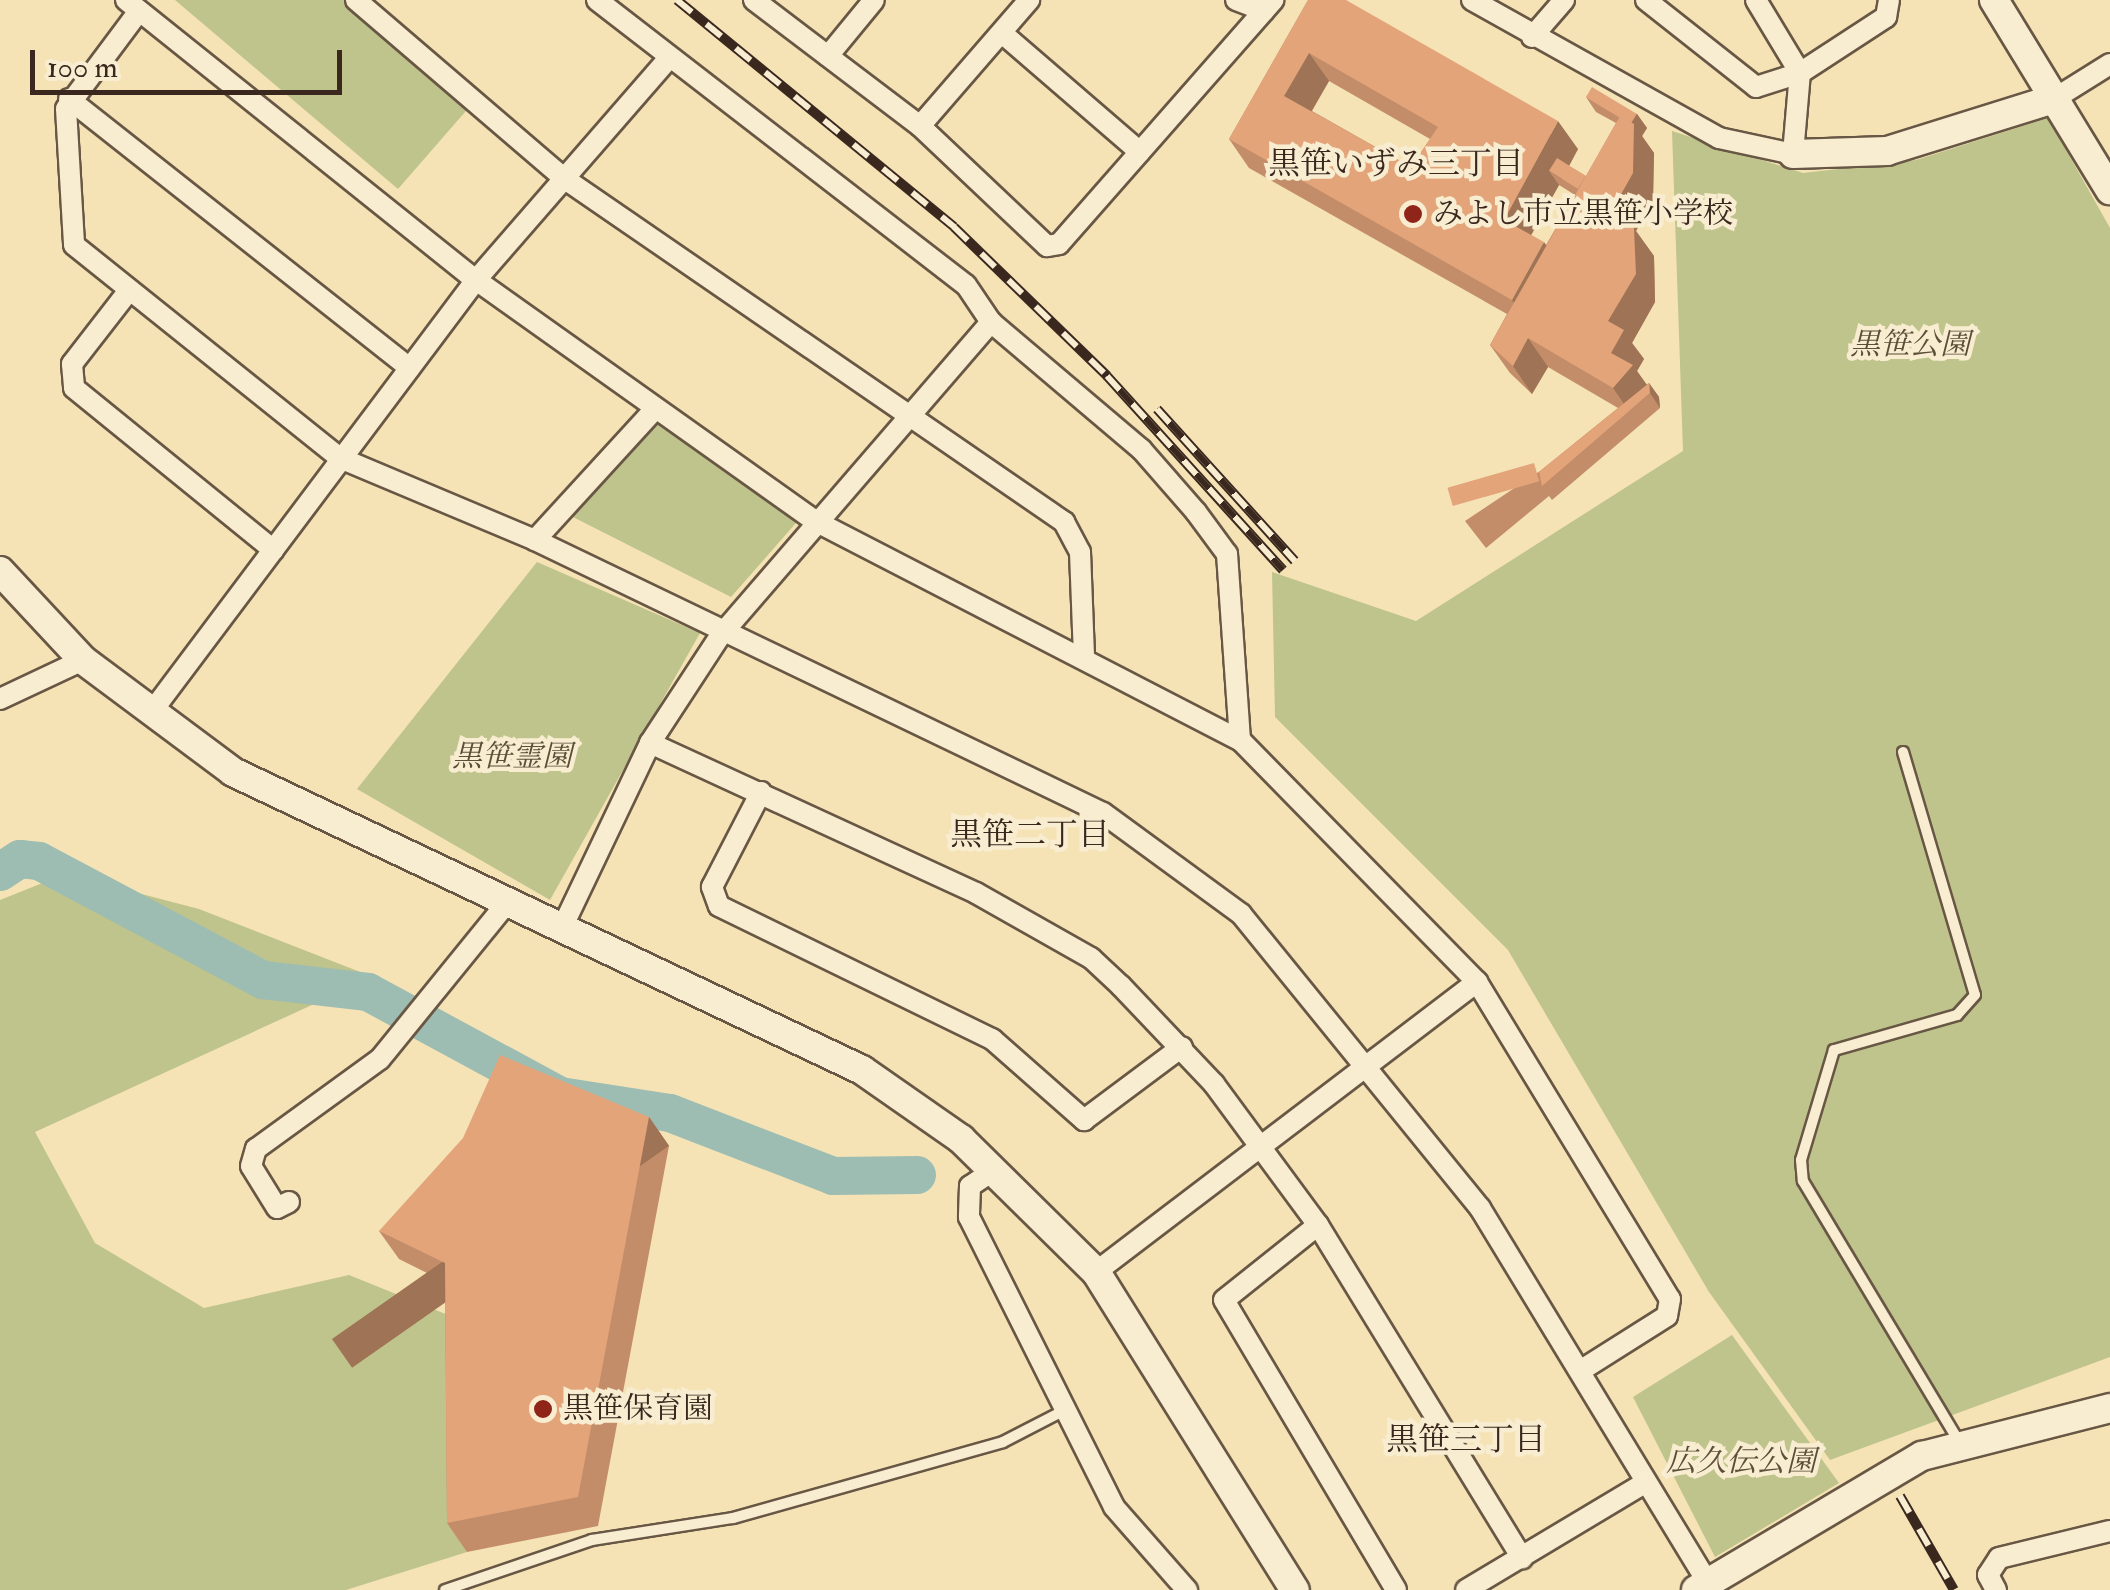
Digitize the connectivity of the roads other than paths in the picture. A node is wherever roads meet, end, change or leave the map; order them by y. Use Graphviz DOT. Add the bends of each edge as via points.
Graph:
graph roads {
  1 [pos="356,0"];
  2 [pos="597,0"];
  3 [pos="754,0"];
  4 [pos="874,0"];
  5 [pos="1029,0"];
  6 [pos="1236,0"];
  7 [pos="1472,0"];
  8 [pos="1564,0"];
  9 [pos="1646,0"];
  10 [pos="1756,0"];
  11 [pos="1890,0"];
  12 [pos="1994,0"];
  13 [pos="1268,5"];
  14 [pos="132,6"];
  15 [pos="1002,33"];
  16 [pos="1532,37"];
  17 [pos="828,56"];
  18 [pos="668,59"];
  19 [pos="2110,64"];
  20 [pos="1800,73"];
  21 [pos="69,99"];
  22 [pos="2054,99"];
  23 [pos="920,126"];
  24 [pos="1140,152"];
  25 [pos="1793,154"];
  26 [pos="565,179"];
  27 [pos="2110,190"];
  28 [pos="476,280"];
  29 [pos="127,293"];
  30 [pos="992,322"];
  31 [pos="410,368"];
  32 [pos="654,410"];
  33 [pos="908,413"];
  34 [pos="340,458"];
  35 [pos="815,521"];
  36 [pos="535,540"];
  37 [pos="273,550"];
  38 [pos="0,570"];
  39 [pos="720,636"];
  40 [pos="1084,655"];
  41 [pos="83,660"];
  42 [pos="0,700"];
  43 [pos="150,714"];
  44 [pos="1240,740"];
  45 [pos="650,744"];
  46 [pos="1903,752"];
  47 [pos="761,792"];
  48 [pos="505,905"];
  49 [pos="561,930"];
  50 [pos="1477,982"];
  51 [pos="1182,1048"];
  52 [pos="1371,1067"];
  53 [pos="1260,1149"];
  54 [pos="994,1170"];
  55 [pos="289,1202"];
  56 [pos="1318,1226"];
  57 [pos="1096,1272"];
  58 [pos="1580,1371"];
  59 [pos="2110,1408"];
  60 [pos="1061,1412"];
  61 [pos="1960,1442"];
  62 [pos="1645,1483"];
  63 [pos="2110,1530"];
  64 [pos="1522,1558"];
  65 [pos="1705,1588"];
  66 [pos="445,1590"];
  67 [pos="1187,1590"];
  68 [pos="1294,1590"];
  69 [pos="1396,1590"];
  70 [pos="1466,1590"];
  71 [pos="1996,1590"];
  1 -- 26 [label="street"];
  2 -- 18 [label="street"];
  3 -- 17 [label="street"];
  4 -- 17 [label="street"];
  5 -- 15 [label="street"];
  6 -- 13 [label="street"];
  7 -- 16 [label="street"];
  8 -- 16 [label="street"];
  9 -- 20 [label="street" via="1756,87"];
  10 -- 20 [label="street"];
  11 -- 20 [label="street" via="1886,17"];
  12 -- 22 [label="street"];
  13 -- 24 [label="street"];
  14 -- 21 [label="street"];
  14 -- 28 [label="street"];
  15 -- 23 [label="street"];
  15 -- 24 [label="street"];
  16 -- 25 [label="street" via="1719,138"];
  17 -- 23 [label="street"];
  18 -- 26 [label="street"];
  18 -- 30 [label="street" via="956,277"];
  19 -- 22 [label="street"];
  20 -- 25 [label="street"];
  21 -- 29 [label="street" via="70,239"];
  21 -- 31 [label="street"];
  22 -- 25 [label="street" via="1887,151"];
  22 -- 27 [label="street"];
  23 -- 24 [label="street" via="1048,246"];
  26 -- 28 [label="street"];
  26 -- 33 [label="street"];
  28 -- 31 [label="street"];
  28 -- 32 [label="street"];
  29 -- 34 [label="street"];
  29 -- 37 [label="street" via="72,364 74,388"];
  30 -- 33 [label="street"];
  30 -- 44 [label="street" via="1141,449 1227,554"];
  31 -- 34 [label="street"];
  32 -- 35 [label="street"];
  32 -- 36 [label="street"];
  33 -- 35 [label="street"];
  33 -- 40 [label="street" via="1064,522 1080,552"];
  34 -- 36 [label="street"];
  34 -- 37 [label="street"];
  35 -- 39 [label="street"];
  35 -- 40 [label="street"];
  36 -- 39 [label="street"];
  37 -- 43 [label="street"];
  38 -- 41 [label="street"];
  39 -- 45 [label="street"];
  39 -- 52 [label="street" via="1102,813 1241,914"];
  40 -- 44 [label="street"];
  41 -- 42 [label="street"];
  41 -- 43 [label="street"];
  43 -- 48 [label="street" via="313,816"];
  44 -- 50 [label="street"];
  45 -- 47 [label="street"];
  45 -- 49 [label="street"];
  46 -- 61 [label="lane" via="1975,995 1958,1015 1834,1050 1801,1160 1812,1198"];
  47 -- 51 [label="street" via="1091,958"];
  47 -- 51 [label="street" via="712,887 719,906 992,1039 1084,1120"];
  48 -- 49 [label="street"];
  48 -- 55 [label="street" via="380,1058 256,1148 251,1166 276,1208"];
  49 -- 54 [label="street" via="862,1070"];
  50 -- 52 [label="street"];
  50 -- 58 [label="street" via="1670,1298 1667,1316"];
  51 -- 53 [label="street"];
  52 -- 53 [label="street"];
  52 -- 58 [label="street" via="1480,1208"];
  53 -- 56 [label="street"];
  53 -- 57 [label="street"];
  54 -- 57 [label="street"];
  54 -- 60 [label="street" via="970,1186 968,1216"];
  56 -- 64 [label="street"];
  56 -- 69 [label="street" via="1224,1300"];
  57 -- 68 [label="street"];
  58 -- 62 [label="street"];
  59 -- 61 [label="street"];
  60 -- 66 [label="lane" via="1003,1442 734,1518 592,1540"];
  60 -- 67 [label="street" via="1114,1506"];
  61 -- 65 [label="street"];
  62 -- 64 [label="street"];
  62 -- 65 [label="street"];
  63 -- 71 [label="street" via="2000,1558 1988,1575"];
  64 -- 70 [label="street"];
}
